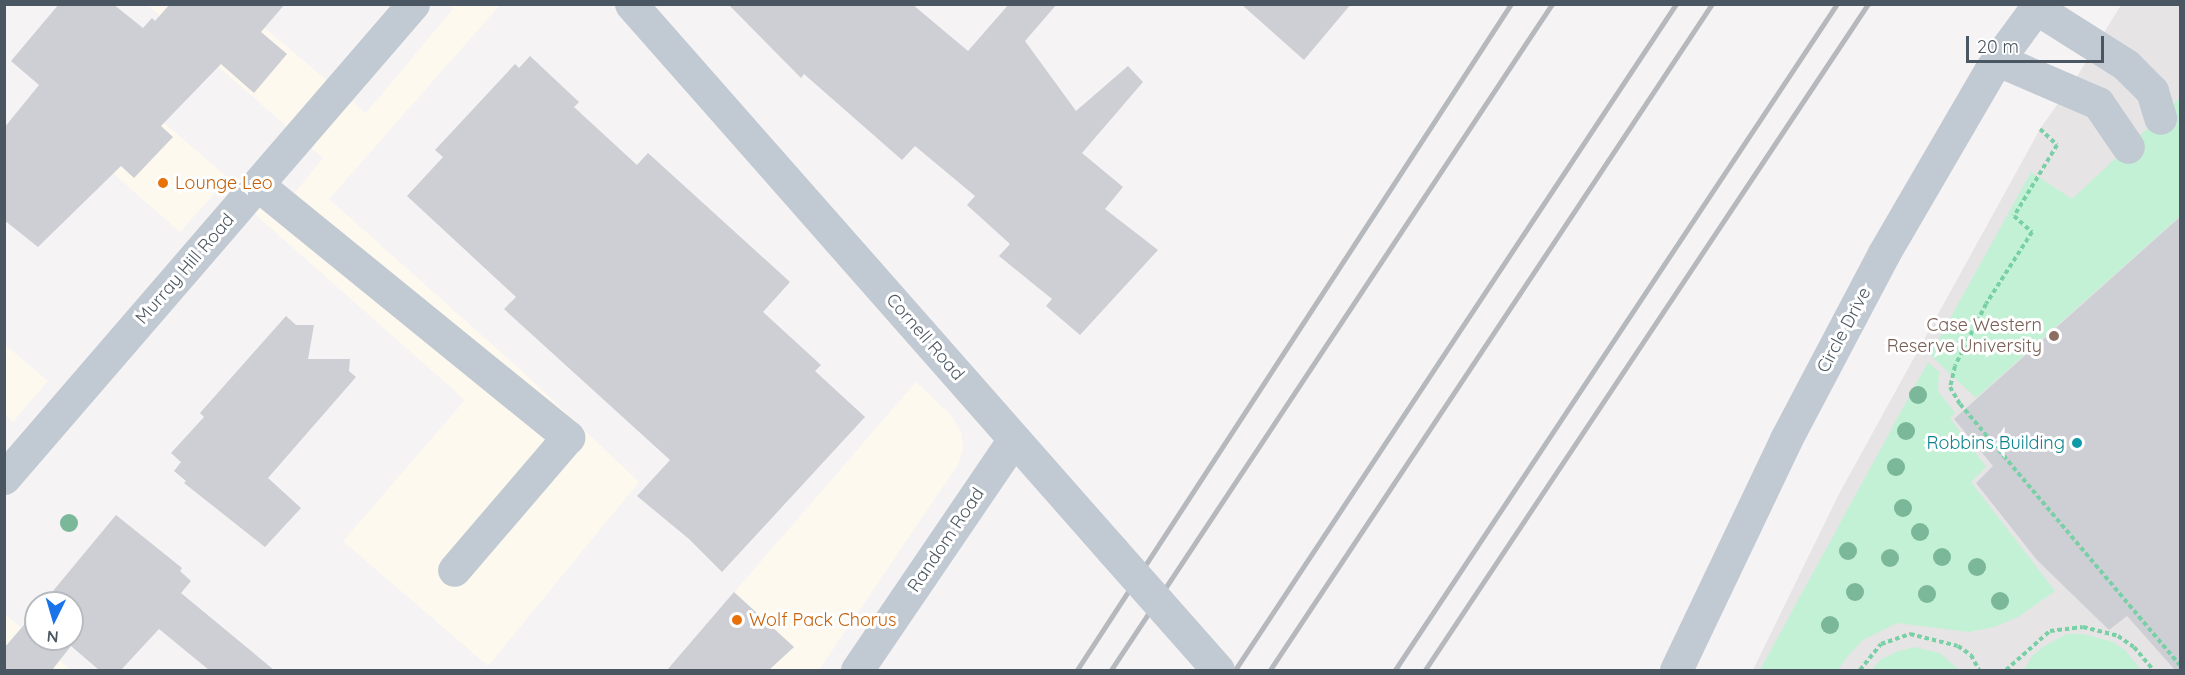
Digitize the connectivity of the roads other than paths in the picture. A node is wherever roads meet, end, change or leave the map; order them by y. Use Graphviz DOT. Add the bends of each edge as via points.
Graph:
graph roads {
  1 [pos="413,4"];
  2 [pos="631,4"];
  3 [pos="2037,6"];
  4 [pos="1998,60"];
  5 [pos="2160,117"];
  6 [pos="2128,147"];
  7 [pos="258,185"];
  8 [pos="1014,439"];
  9 [pos="4,478"];
  10 [pos="454,570"];
  11 [pos="857,670"];
  12 [pos="1218,670"];
  13 [pos="1676,670"];
  1 -- 7 [label="street, Murray Hill Road"];
  2 -- 8 [label="street, Cornell Road"];
  3 -- 4 [label="street, Circle Drive"];
  3 -- 5 [label="street" via="2126,65 2152,92"];
  4 -- 6 [label="street" via="2097,103"];
  4 -- 13 [label="street, Circle Drive" via="1873,274 1786,439"];
  7 -- 9 [label="street, Murray Hill Road"];
  7 -- 10 [label="street" via="568,437"];
  8 -- 11 [label="street, Random Road"];
  8 -- 12 [label="street, Cornell Road, bridge"];
}
